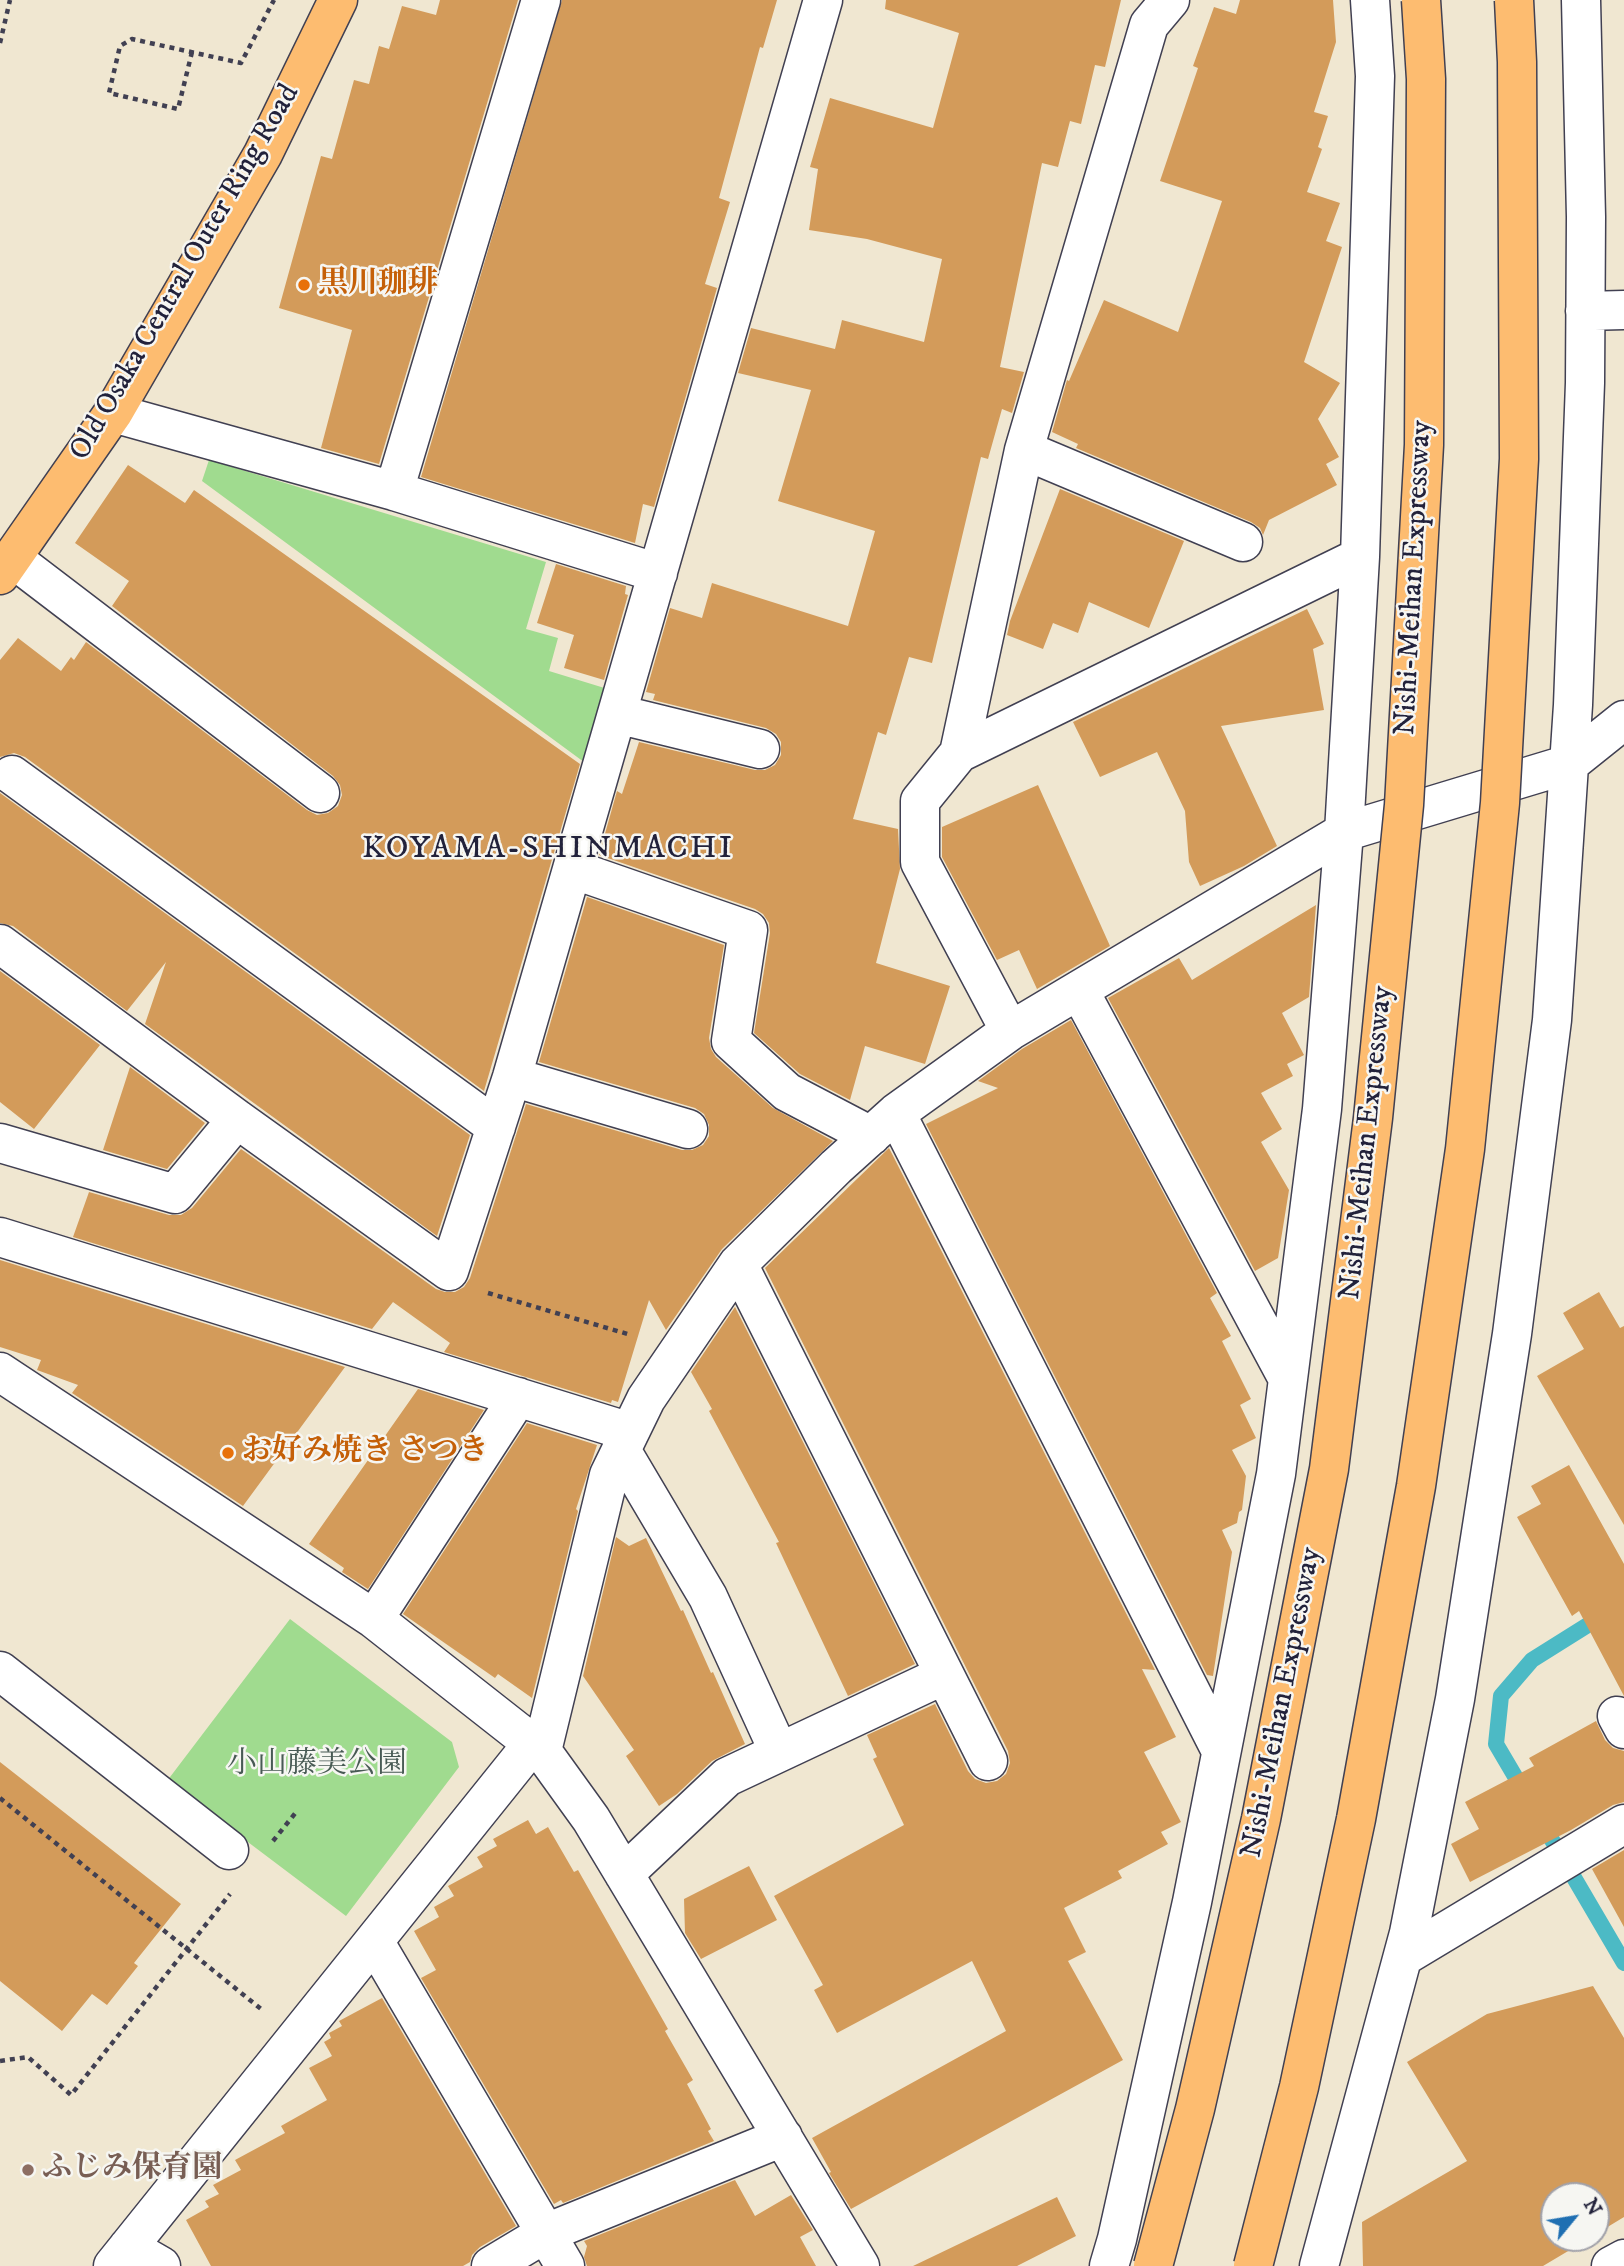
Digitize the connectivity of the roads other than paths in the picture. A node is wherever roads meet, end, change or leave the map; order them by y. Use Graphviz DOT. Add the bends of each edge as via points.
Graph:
graph roads {
  1 [pos="338,0"];
  2 [pos="541,0"];
  3 [pos="823,0"];
  4 [pos="1170,0"];
  5 [pos="1370,0"];
  6 [pos="1421,0"];
  7 [pos="1514,0"];
  8 [pos="1581,0"];
  9 [pos="1624,310"];
  10 [pos="1585,311"];
  11 [pos="113,413"];
  12 [pos="1024,450"];
  13 [pos="394,491"];
  14 [pos="1243,542"];
  15 [pos="1360,557"];
  16 [pos="6,566"];
  17 [pos="658,573"];
  18 [pos="617,714"];
  19 [pos="1624,720"];
  20 [pos="760,749"];
  21 [pos="959,752"];
  22 [pos="1569,764"];
  23 [pos="12,775"];
  24 [pos="320,793"];
  25 [pos="1344,832"];
  26 [pos="572,869"];
  27 [pos="0,944"];
  28 [pos="1079,990"];
  29 [pos="1010,1031"];
  30 [pos="512,1077"];
  31 [pos="237,1119"];
  32 [pos="883,1124"];
  33 [pos="496,1127"];
  34 [pos="688,1129"];
  35 [pos="0,1143"];
  36 [pos="0,1237"];
  37 [pos="738,1264"];
  38 [pos="0,1372"];
  39 [pos="1288,1379"];
  40 [pos="518,1397"];
  41 [pos="625,1441"];
  42 [pos="374,1619"];
  43 [pos="0,1671"];
  44 [pos="944,1675"];
  45 [pos="538,1747"];
  46 [pos="1220,1749"];
  47 [pos="779,1752"];
  48 [pos="988,1761"];
  49 [pos="1624,1824"];
  50 [pos="229,1850"];
  51 [pos="624,1874"];
  52 [pos="374,1941"];
  53 [pos="1403,1957"];
  54 [pos="783,2137"];
  55 [pos="546,2233"];
  56 [pos="121,2257"];
  57 [pos="1624,2259"];
  58 [pos="161,2266"];
  59 [pos="491,2266"];
  60 [pos="565,2266"];
  61 [pos="860,2266"];
  62 [pos="1109,2266"];
  63 [pos="1153,2266"];
  64 [pos="1253,2266"];
  65 [pos="1319,2266"];
  66 [pos="1611,2266"];
  1 -- 11 [label="main road, Old Osaka Central Outer Ring Road" via="262,154"];
  2 -- 13 [label="street"];
  3 -- 17 [label="street"];
  4 -- 12 [label="street" via="1149,25"];
  5 -- 15 [label="street" via="1375,76"];
  6 -- 63 [label="main road, Nishi-Meihan Expressway, bridge" via="1426,79 1424,445 1404,805 1373,1118 1329,1469 1261,1819 1195,2109"];
  7 -- 64 [label="main road, bridge" via="1519,459 1500,803 1465,1149 1416,1486 1356,1819 1299,2087"];
  8 -- 10 [label="street"];
  9 -- 10 [label="street"];
  10 -- 22 [label="street"];
  11 -- 13 [label="street"];
  11 -- 16 [label="main road, Old Osaka Central Outer Ring Road"];
  12 -- 14 [label="street"];
  12 -- 21 [label="street"];
  13 -- 17 [label="street"];
  15 -- 21 [label="street"];
  15 -- 25 [label="street"];
  16 -- 24 [label="street"];
  17 -- 18 [label="street"];
  18 -- 20 [label="street"];
  18 -- 26 [label="street"];
  19 -- 22 [label="street"];
  21 -- 29 [label="street" via="920,800 920,862"];
  22 -- 25 [label="street"];
  22 -- 53 [label="street" via="1552,1020 1512,1334 1455,1699"];
  23 -- 33 [label="street"];
  25 -- 28 [label="street"];
  25 -- 39 [label="street" via="1322,1109"];
  26 -- 30 [label="street"];
  26 -- 32 [label="street" via="748,929 731,1041 787,1092"];
  27 -- 31 [label="street"];
  28 -- 29 [label="street"];
  28 -- 39 [label="street"];
  29 -- 32 [label="street"];
  30 -- 33 [label="street"];
  30 -- 34 [label="street"];
  31 -- 33 [label="street" via="449,1271"];
  31 -- 35 [label="street" via="175,1194"];
  32 -- 37 [label="street"];
  32 -- 46 [label="street"];
  36 -- 40 [label="street"];
  37 -- 41 [label="street" via="646,1399"];
  37 -- 44 [label="street"];
  38 -- 42 [label="street"];
  39 -- 46 [label="street" via="1276,1474"];
  40 -- 41 [label="street"];
  40 -- 42 [label="street"];
  41 -- 45 [label="street" via="609,1475"];
  41 -- 47 [label="street" via="708,1597"];
  42 -- 45 [label="street"];
  43 -- 50 [label="street"];
  44 -- 47 [label="street"];
  44 -- 48 [label="street"];
  45 -- 51 [label="street" via="591,1819"];
  45 -- 52 [label="street"];
  46 -- 62 [label="street" via="1192,1902"];
  47 -- 51 [label="street" via="727,1777"];
  49 -- 53 [label="street"];
  51 -- 54 [label="street"];
  52 -- 55 [label="street"];
  52 -- 56 [label="street"];
  53 -- 65 [label="street"];
  54 -- 55 [label="street"];
  54 -- 61 [label="street"];
  55 -- 59 [label="street"];
  55 -- 60 [label="street"];
  56 -- 58 [label="street"];
  57 -- 66 [label="street"];
}
